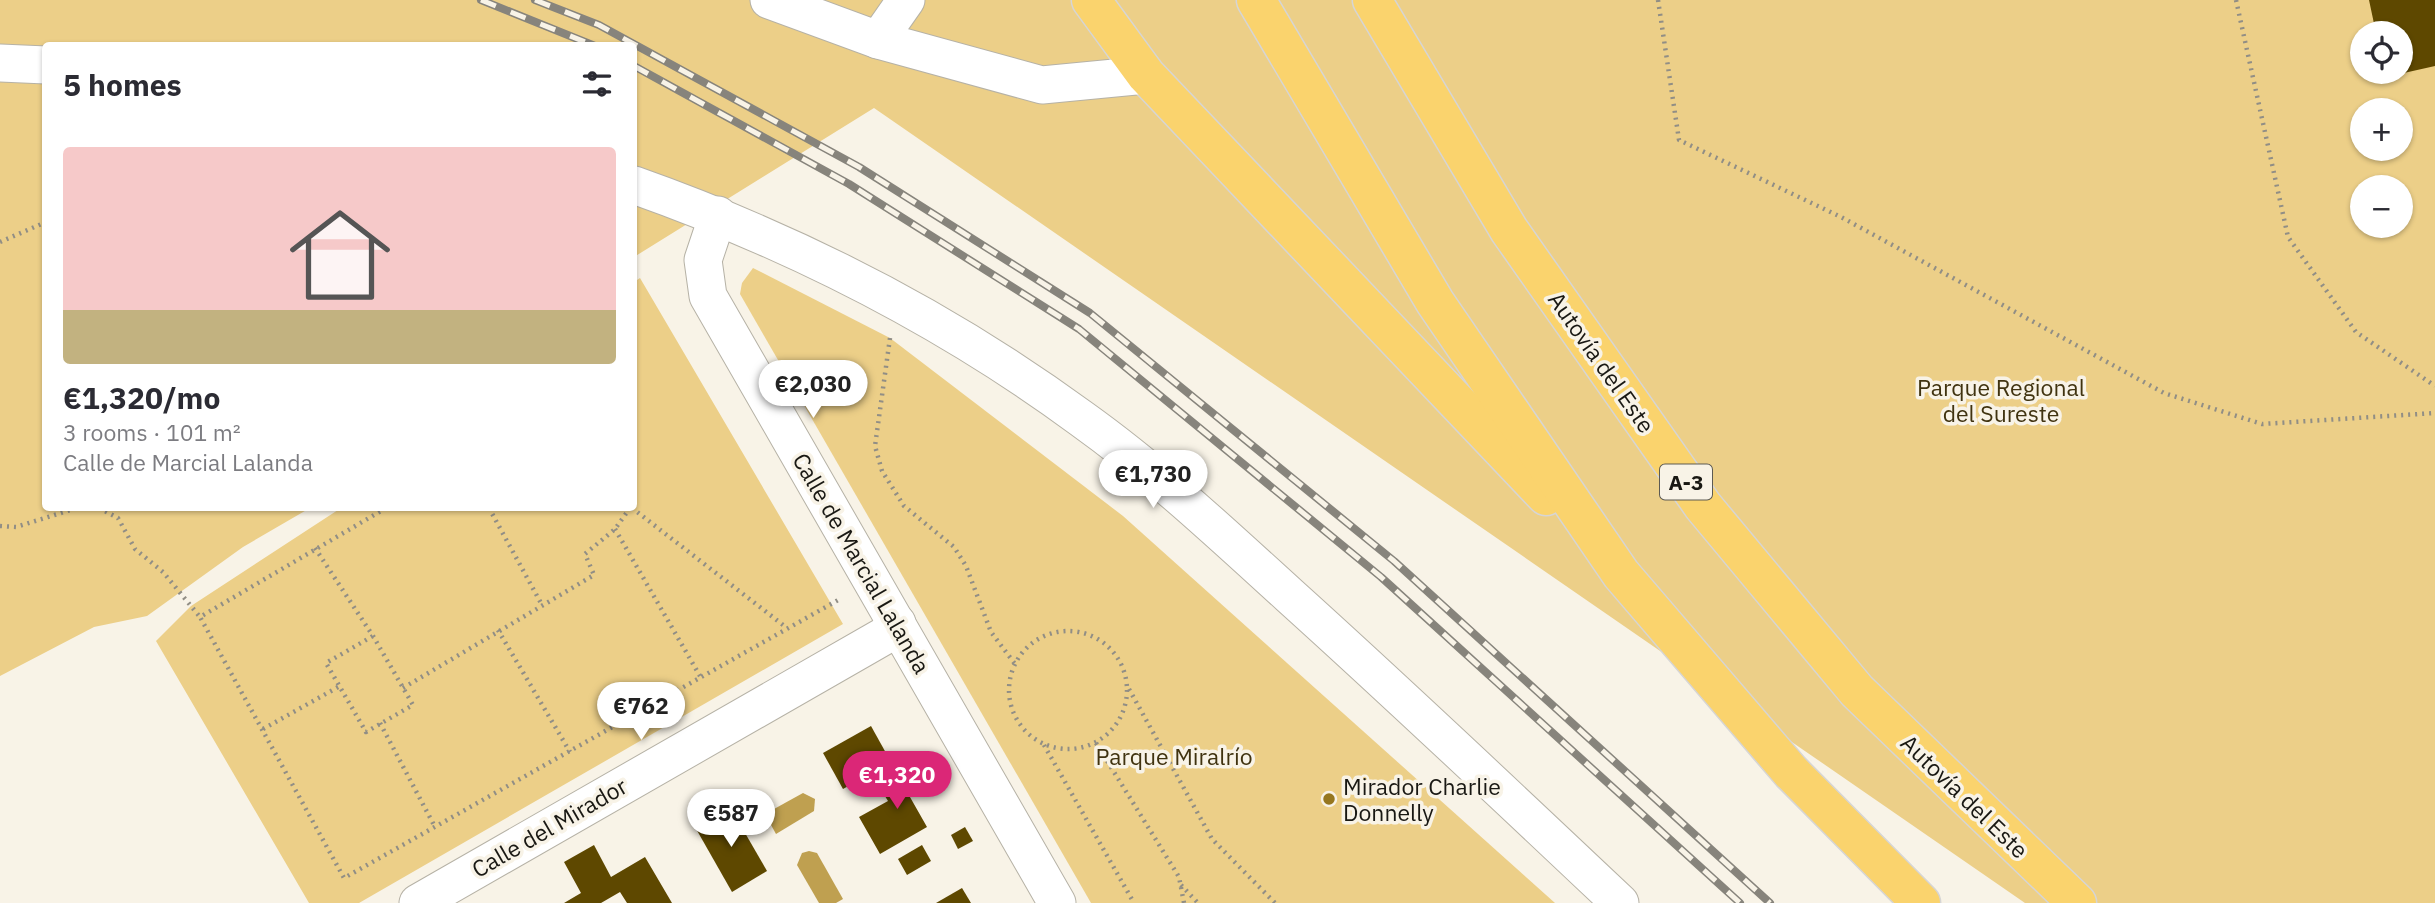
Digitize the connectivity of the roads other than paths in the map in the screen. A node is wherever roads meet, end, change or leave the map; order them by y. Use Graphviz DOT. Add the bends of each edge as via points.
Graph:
graph roads {
  1 [pos="769,0"];
  2 [pos="906,0"];
  3 [pos="1091,0"];
  4 [pos="1255,0"];
  5 [pos="1372,0"];
  6 [pos="878,40"];
  7 [pos="0,63"];
  8 [pos="42,65"];
  9 [pos="1146,75"];
  10 [pos="637,186"];
  11 [pos="718,215"];
  12 [pos="1621,574"];
  13 [pos="897,623"];
  14 [pos="418,903"];
  15 [pos="1057,903"];
  16 [pos="1620,903"];
  17 [pos="1921,903"];
  18 [pos="2077,903"];
  1 -- 6 [label="street"];
  2 -- 6 [label="street"];
  3 -- 9 [label="highway"];
  4 -- 12 [label="highway" via="1435,302"];
  5 -- 18 [label="highway, Autovía del Este / A-3" via="1509,230 1703,506 1857,691"];
  6 -- 9 [label="street" via="1042,85"];
  7 -- 8 [label="street"];
  9 -- 12 [label="highway"];
  10 -- 11 [label="street"];
  11 -- 13 [label="street, Calle de Marcial Lalanda" via="703,260 708,296"];
  11 -- 16 [label="street" via="788,246 959,340 1080,417 1163,480 1393,688"];
  12 -- 17 [label="highway" via="1791,772"];
  13 -- 14 [label="street, Calle del Mirador" via="884,636"];
  13 -- 15 [label="street, Calle de Marcial Lalanda"];
}
